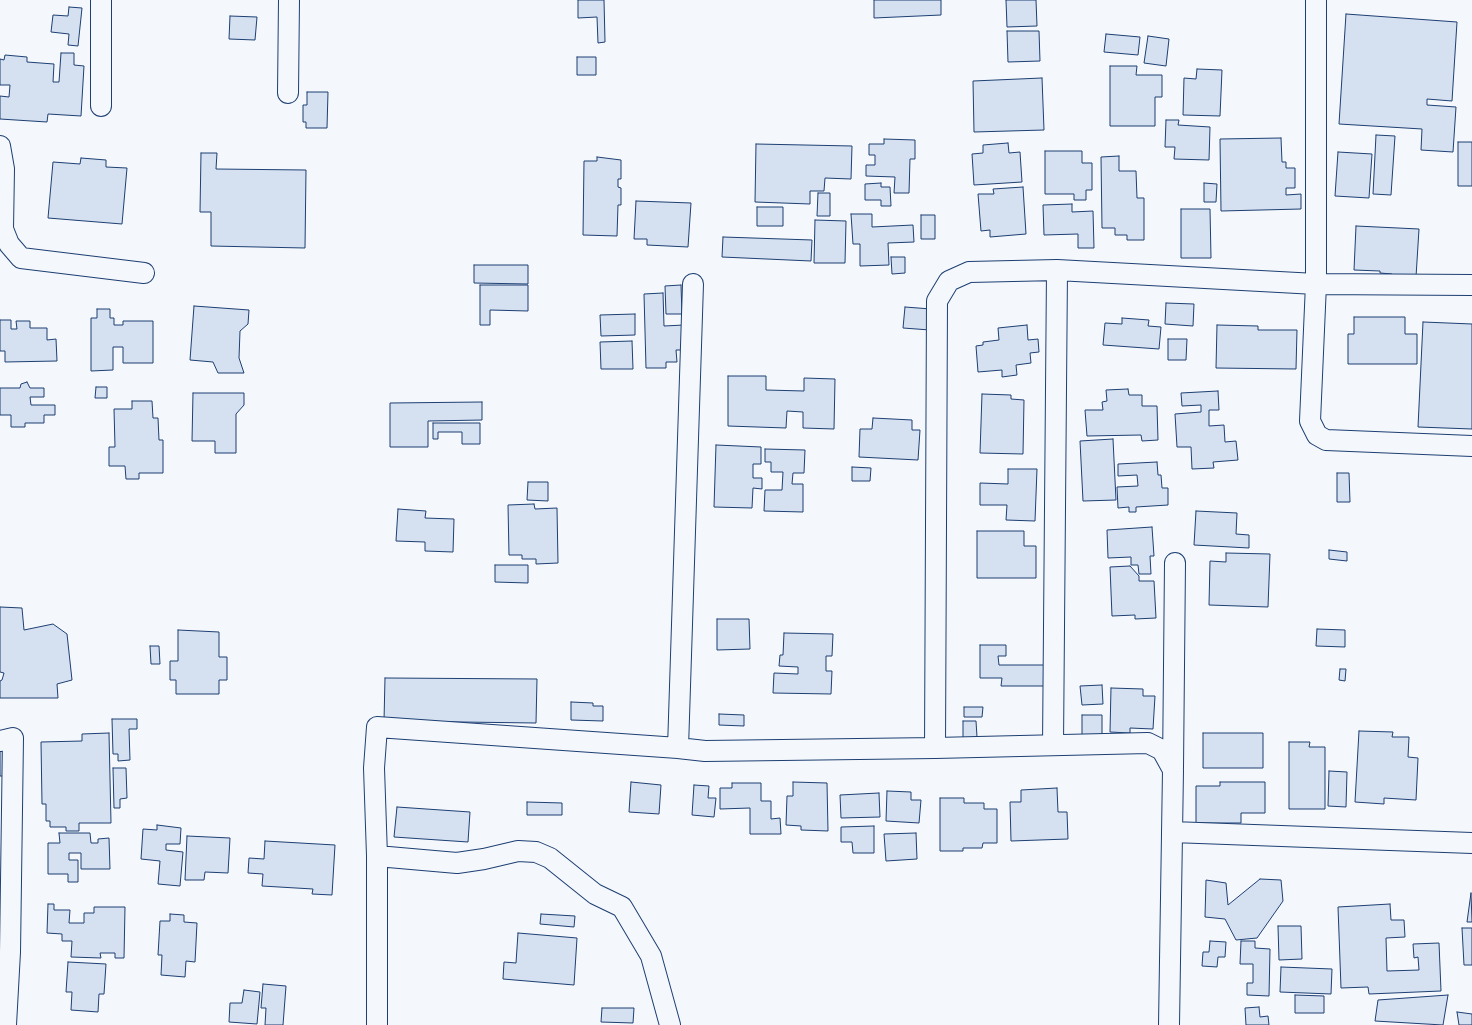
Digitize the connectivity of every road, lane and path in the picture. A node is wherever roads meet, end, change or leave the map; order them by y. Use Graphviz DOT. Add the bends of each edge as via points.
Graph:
graph roads {
  1 [pos="101,0"];
  2 [pos="289,0"];
  3 [pos="1316,0"];
  4 [pos="288,93"];
  5 [pos="101,106"];
  6 [pos="0,146"];
  7 [pos="1057,270"];
  8 [pos="144,273"];
  9 [pos="693,284"];
  10 [pos="1316,284"];
  11 [pos="1472,285"];
  12 [pos="1472,446"];
  13 [pos="1175,563"];
  14 [pos="0,741"];
  15 [pos="1053,745"];
  16 [pos="678,748"];
  17 [pos="936,748"];
  18 [pos="1173,770"];
  19 [pos="1172,832"];
  20 [pos="1472,843"];
  21 [pos="377,856"];
  22 [pos="6,1025"];
  23 [pos="377,1025"];
  24 [pos="670,1025"];
  25 [pos="1170,1025"];
  1 -- 5 [label="street"];
  2 -- 4 [label="street"];
  3 -- 10 [label="street"];
  6 -- 8 [label="street" via="4,169 3,229 9,244 21,258"];
  7 -- 10 [label="street"];
  7 -- 15 [label="street"];
  7 -- 17 [label="street" via="969,272 949,281 937,301"];
  9 -- 16 [label="street"];
  10 -- 11 [label="street"];
  10 -- 12 [label="street" via="1310,421 1317,435 1326,440 1344,442"];
  13 -- 18 [label="street"];
  14 -- 22 [label="street" via="13,738"];
  15 -- 17 [label="street"];
  15 -- 18 [label="street" via="1148,744 1162,750"];
  16 -- 17 [label="street" via="705,751"];
  16 -- 21 [label="street" via="377,727 374,768"];
  18 -- 19 [label="street"];
  19 -- 20 [label="street"];
  19 -- 25 [label="street"];
  21 -- 23 [label="street"];
  21 -- 24 [label="street" via="457,863 518,851 536,852 550,858 595,894 622,908 651,956"];
}
